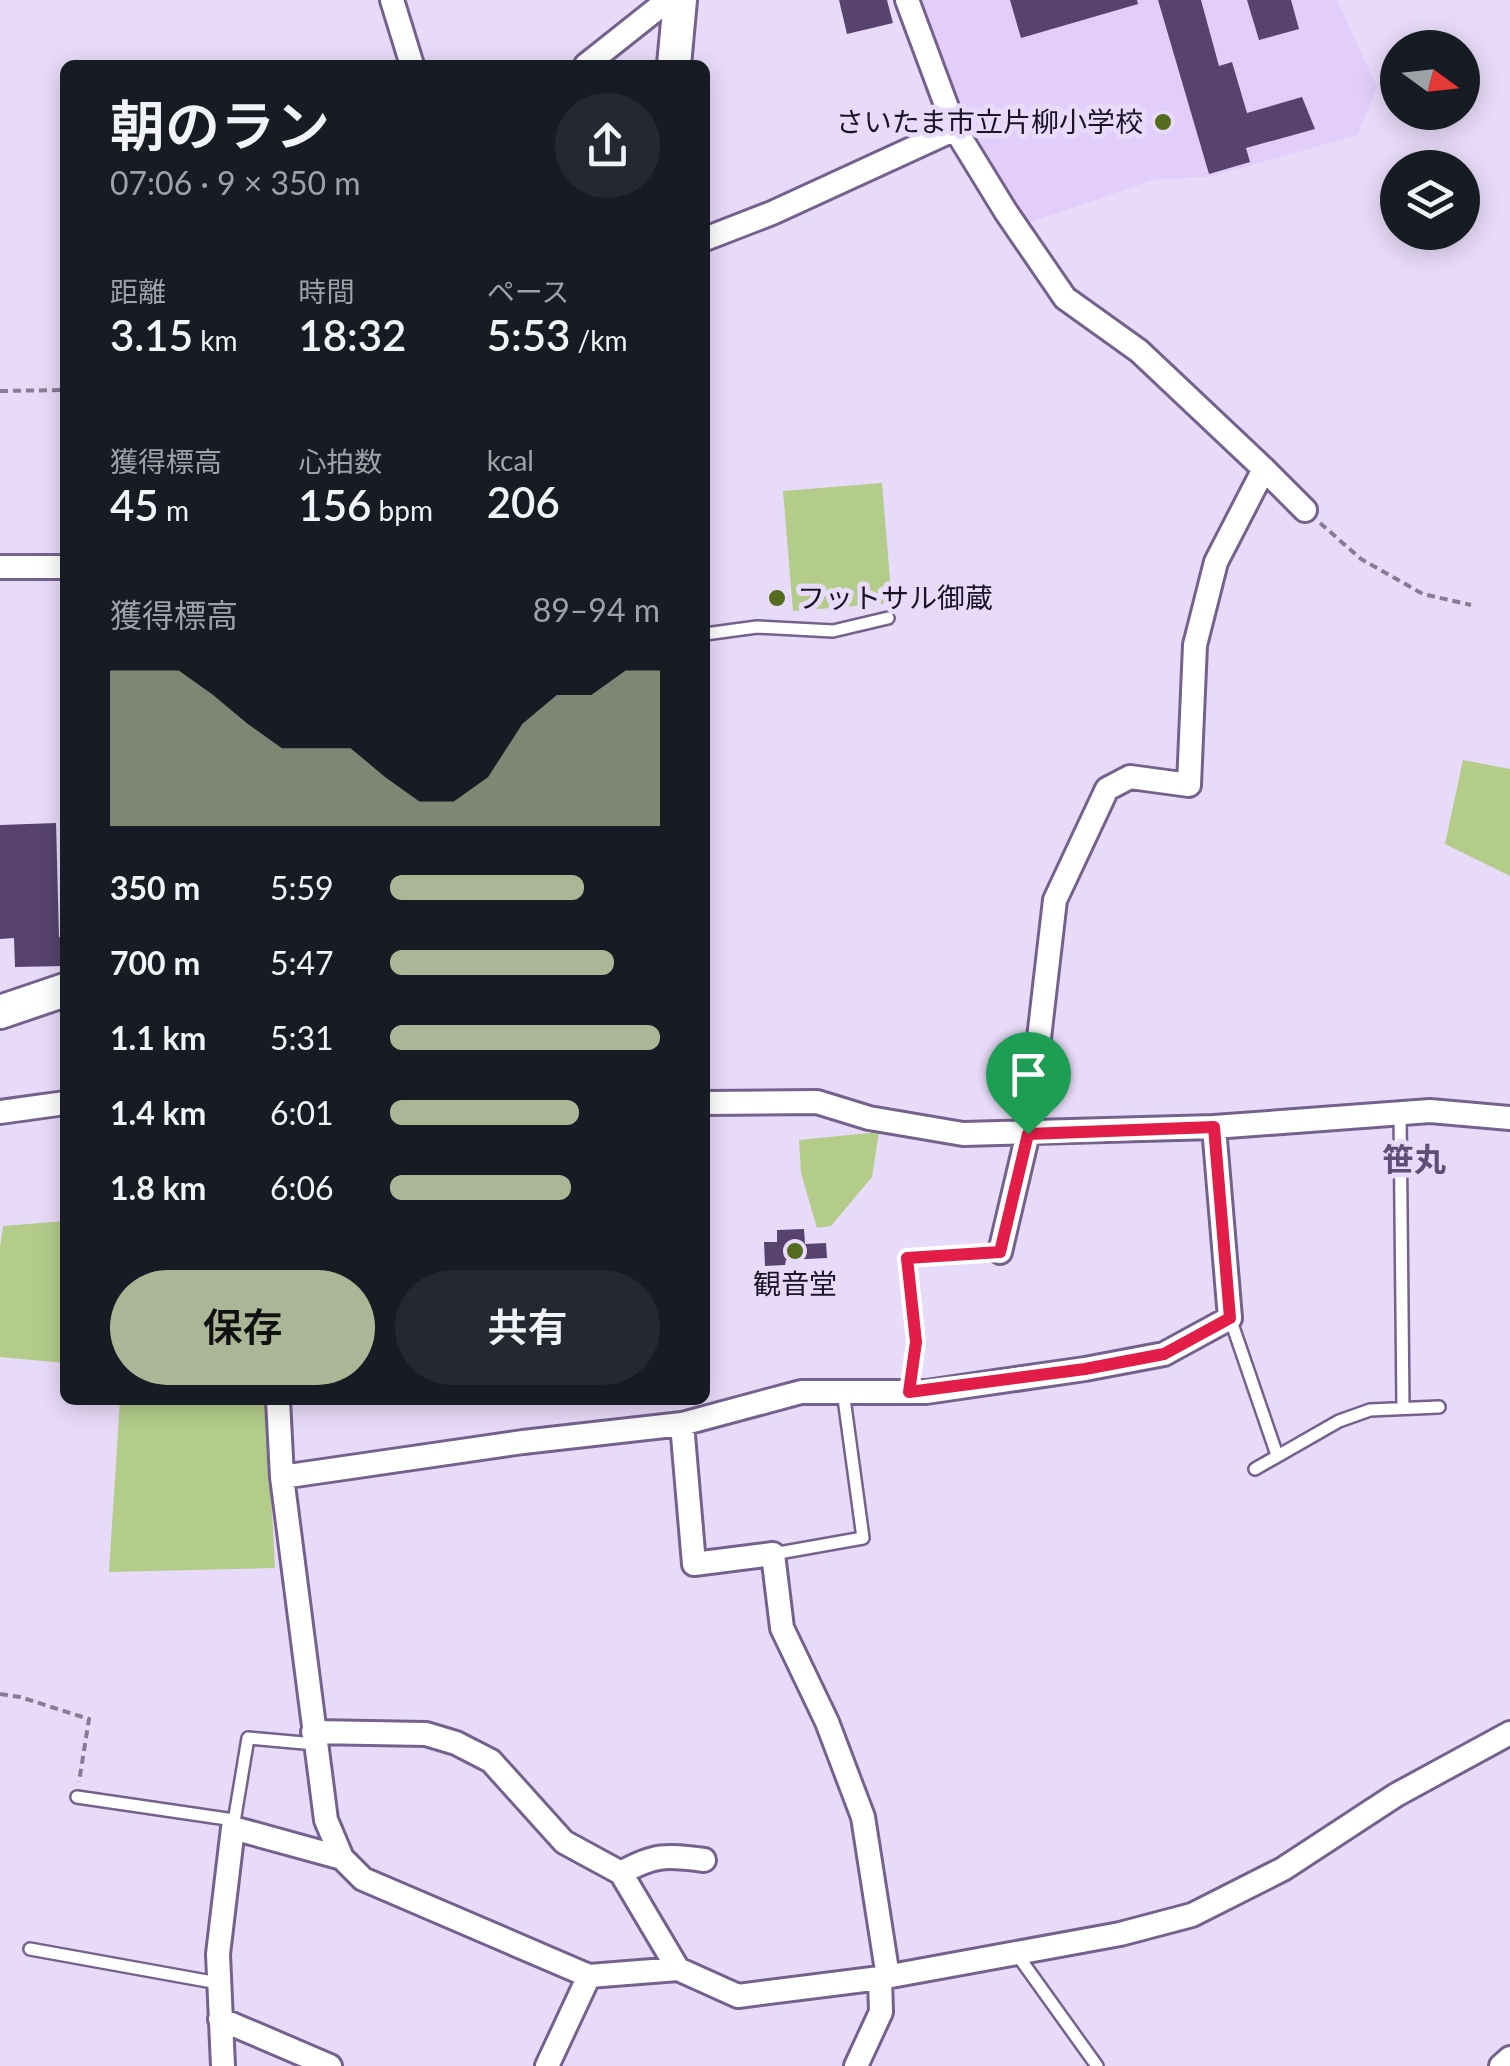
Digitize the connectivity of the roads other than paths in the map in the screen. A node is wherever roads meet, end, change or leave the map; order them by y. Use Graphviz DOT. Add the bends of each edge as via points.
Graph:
graph roads {
  1 [pos="392,0"];
  2 [pos="668,0"];
  3 [pos="680,0"];
  4 [pos="907,0"];
  5 [pos="410,60"];
  6 [pos="592,60"];
  7 [pos="674,60"];
  8 [pos="955,129"];
  9 [pos="710,237"];
  10 [pos="1264,469"];
  11 [pos="1306,510"];
  12 [pos="0,567"];
  13 [pos="60,567"];
  14 [pos="888,618"];
  15 [pos="710,633"];
  16 [pos="60,992"];
  17 [pos="0,1012"];
  18 [pos="710,1103"];
  19 [pos="60,1105"];
  20 [pos="0,1112"];
  21 [pos="1400,1113"];
  22 [pos="1510,1118"];
  23 [pos="1214,1127"];
  24 [pos="1028,1134"];
  25 [pos="1000,1252"];
  26 [pos="1230,1318"];
  27 [pos="843,1390"];
  28 [pos="278,1405"];
  29 [pos="1439,1407"];
  30 [pos="1403,1408"];
  31 [pos="682,1424"];
  32 [pos="1277,1455"];
  33 [pos="1255,1468"];
  34 [pos="282,1477"];
  35 [pos="773,1554"];
  36 [pos="1510,1733"];
  37 [pos="314,1738"];
  38 [pos="77,1797"];
  39 [pos="234,1824"];
  40 [pos="342,1858"];
  41 [pos="704,1860"];
  42 [pos="622,1873"];
  43 [pos="30,1949"];
  44 [pos="1016,1953"];
  45 [pos="678,1968"];
  46 [pos="589,1976"];
  47 [pos="884,1978"];
  48 [pos="218,1983"];
  49 [pos="220,2019"];
  50 [pos="1510,2058"];
  51 [pos="222,2066"];
  52 [pos="330,2066"];
  53 [pos="547,2066"];
  54 [pos="856,2066"];
  55 [pos="1097,2066"];
  56 [pos="1501,2066"];
  1 -- 5 [label="street"];
  2 -- 6 [label="street"];
  3 -- 7 [label="main road"];
  4 -- 8 [label="street"];
  8 -- 9 [label="street"];
  8 -- 10 [label="street" via="1065,298 1140,351"];
  10 -- 11 [label="street"];
  10 -- 24 [label="street" via="1216,562 1195,645 1189,785 1130,776 1107,789 1055,900"];
  12 -- 13 [label="street"];
  14 -- 15 [label="lane" via="833,631 757,627"];
  16 -- 17 [label="main road"];
  18 -- 24 [label="street" via="817,1102 963,1134"];
  19 -- 20 [label="street"];
  21 -- 22 [label="street"];
  21 -- 23 [label="street"];
  21 -- 30 [label="lane"];
  23 -- 24 [label="street"];
  23 -- 26 [label="street"];
  24 -- 25 [label="street"];
  26 -- 27 [label="street" via="1164,1354 909,1392"];
  26 -- 32 [label="lane"];
  27 -- 31 [label="street" via="800,1392"];
  27 -- 35 [label="lane" via="863,1538"];
  28 -- 34 [label="street"];
  29 -- 30 [label="lane"];
  30 -- 32 [label="lane" via="1340,1421"];
  31 -- 34 [label="street"];
  31 -- 35 [label="street" via="694,1564"];
  32 -- 33 [label="lane"];
  34 -- 37 [label="street"];
  35 -- 47 [label="street" via="782,1628 863,1816"];
  36 -- 44 [label="street" via="1192,1915"];
  37 -- 39 [label="lane" via="248,1738"];
  37 -- 40 [label="street" via="326,1820"];
  37 -- 42 [label="street" via="426,1734 456,1743 491,1761 564,1842"];
  38 -- 39 [label="lane"];
  39 -- 40 [label="street"];
  39 -- 48 [label="street"];
  40 -- 46 [label="street" via="363,1880"];
  41 -- 42 [label="street" via="665,1854"];
  42 -- 45 [label="street"];
  43 -- 48 [label="lane"];
  44 -- 47 [label="street"];
  44 -- 55 [label="lane"];
  45 -- 46 [label="street"];
  45 -- 47 [label="street" via="738,1996"];
  46 -- 53 [label="street"];
  47 -- 54 [label="street" via="882,2012"];
  48 -- 49 [label="street"];
  49 -- 51 [label="street"];
  49 -- 52 [label="street"];
  50 -- 56 [label="street"];
}
